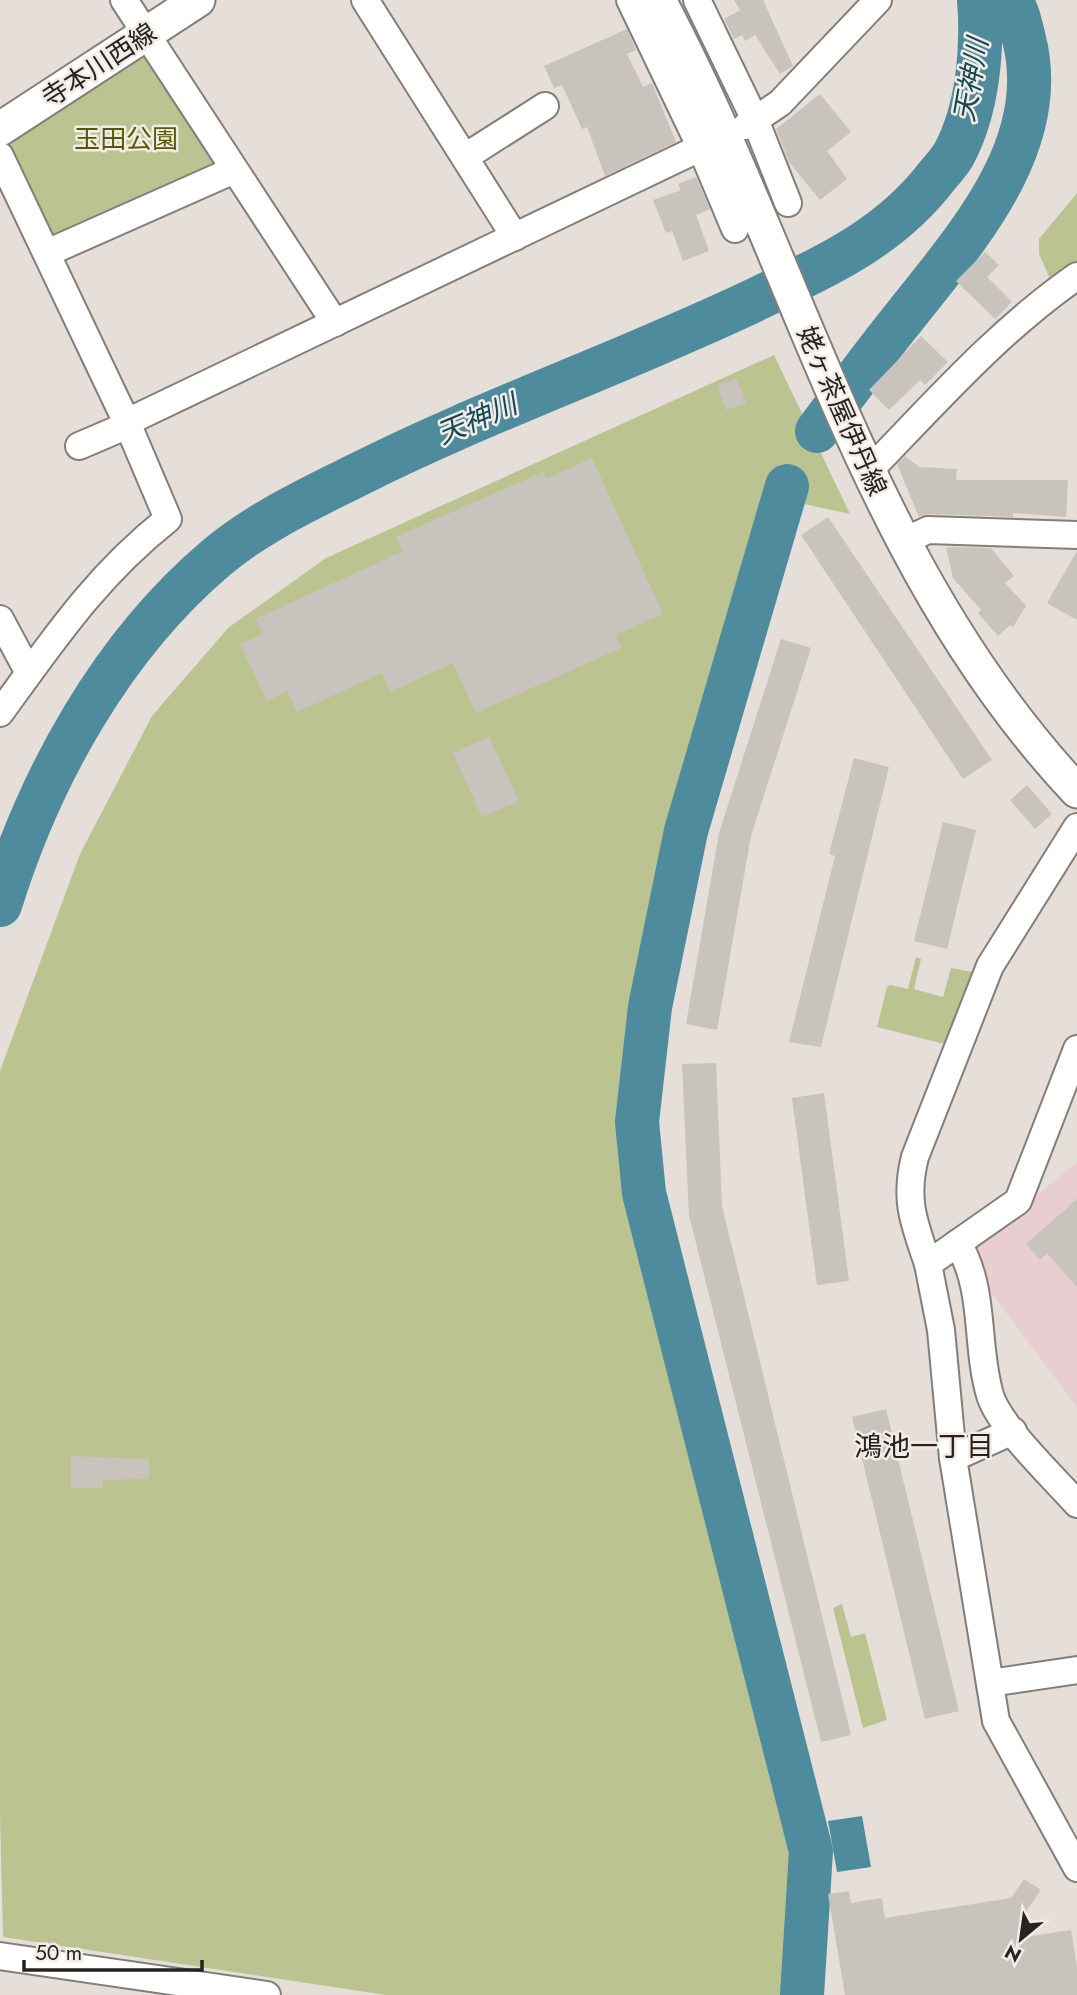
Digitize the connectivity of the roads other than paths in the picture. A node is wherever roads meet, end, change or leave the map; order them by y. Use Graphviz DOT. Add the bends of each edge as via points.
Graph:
graph roads {
  1 [pos="124,0"];
  2 [pos="198,0"];
  3 [pos="365,0"];
  4 [pos="630,0"];
  5 [pos="659,0"];
  6 [pos="696,0"];
  7 [pos="878,0"];
  8 [pos="146,34"];
  9 [pos="545,106"];
  10 [pos="751,124"];
  11 [pos="0,129"];
  12 [pos="703,147"];
  13 [pos="0,156"];
  14 [pos="465,157"];
  15 [pos="234,170"];
  16 [pos="788,204"];
  17 [pos="735,229"];
  18 [pos="515,237"];
  19 [pos="47,253"];
  20 [pos="1077,276"];
  21 [pos="335,323"];
  22 [pos="128,424"];
  23 [pos="79,446"];
  24 [pos="868,472"];
  25 [pos="1077,535"];
  26 [pos="902,542"];
  27 [pos="0,619"];
  28 [pos="29,673"];
  29 [pos="0,713"];
  30 [pos="1077,791"];
  31 [pos="1077,827"];
  32 [pos="1077,1050"];
  33 [pos="958,1243"];
  34 [pos="928,1264"];
  35 [pos="1013,1431"];
  36 [pos="953,1458"];
  37 [pos="1077,1504"];
  38 [pos="1077,1670"];
  39 [pos="990,1683"];
  40 [pos="1077,1868"];
  41 [pos="0,1956"];
  42 [pos="267,1995"];
  1 -- 8 [label="street"];
  2 -- 8 [label="main road, 寺本川西線"];
  3 -- 14 [label="street"];
  4 -- 12 [label="street"];
  5 -- 24 [label="main road, 姥ヶ茶屋伊丹線" via="715,116"];
  6 -- 10 [label="street"];
  7 -- 10 [label="street" via="780,103"];
  8 -- 11 [label="main road, 寺本川西線"];
  8 -- 15 [label="street"];
  9 -- 14 [label="street"];
  10 -- 16 [label="street"];
  12 -- 17 [label="street"];
  12 -- 18 [label="street"];
  13 -- 19 [label="street"];
  14 -- 18 [label="street"];
  15 -- 19 [label="street"];
  15 -- 21 [label="street"];
  18 -- 21 [label="street"];
  19 -- 22 [label="street"];
  20 -- 24 [label="street" via="1003,334"];
  21 -- 22 [label="street"];
  22 -- 23 [label="street"];
  22 -- 28 [label="street" via="168,519 128,551 90,591"];
  24 -- 26 [label="main road, 姥ヶ茶屋伊丹線"];
  25 -- 26 [label="street" via="928,530"];
  26 -- 30 [label="main road, 姥ヶ茶屋伊丹線" via="968,654 1040,751"];
  27 -- 28 [label="street"];
  28 -- 29 [label="street"];
  31 -- 34 [label="street" via="989,966 915,1157 909,1183 913,1220"];
  32 -- 33 [label="street" via="1018,1201"];
  33 -- 34 [label="street"];
  33 -- 35 [label="street" via="970,1264 980,1310 990,1397"];
  34 -- 36 [label="street" via="942,1330"];
  35 -- 36 [label="street"];
  35 -- 37 [label="street"];
  36 -- 39 [label="street"];
  38 -- 39 [label="street"];
  39 -- 40 [label="street" via="996,1721"];
  41 -- 42 [label="street"];
}
